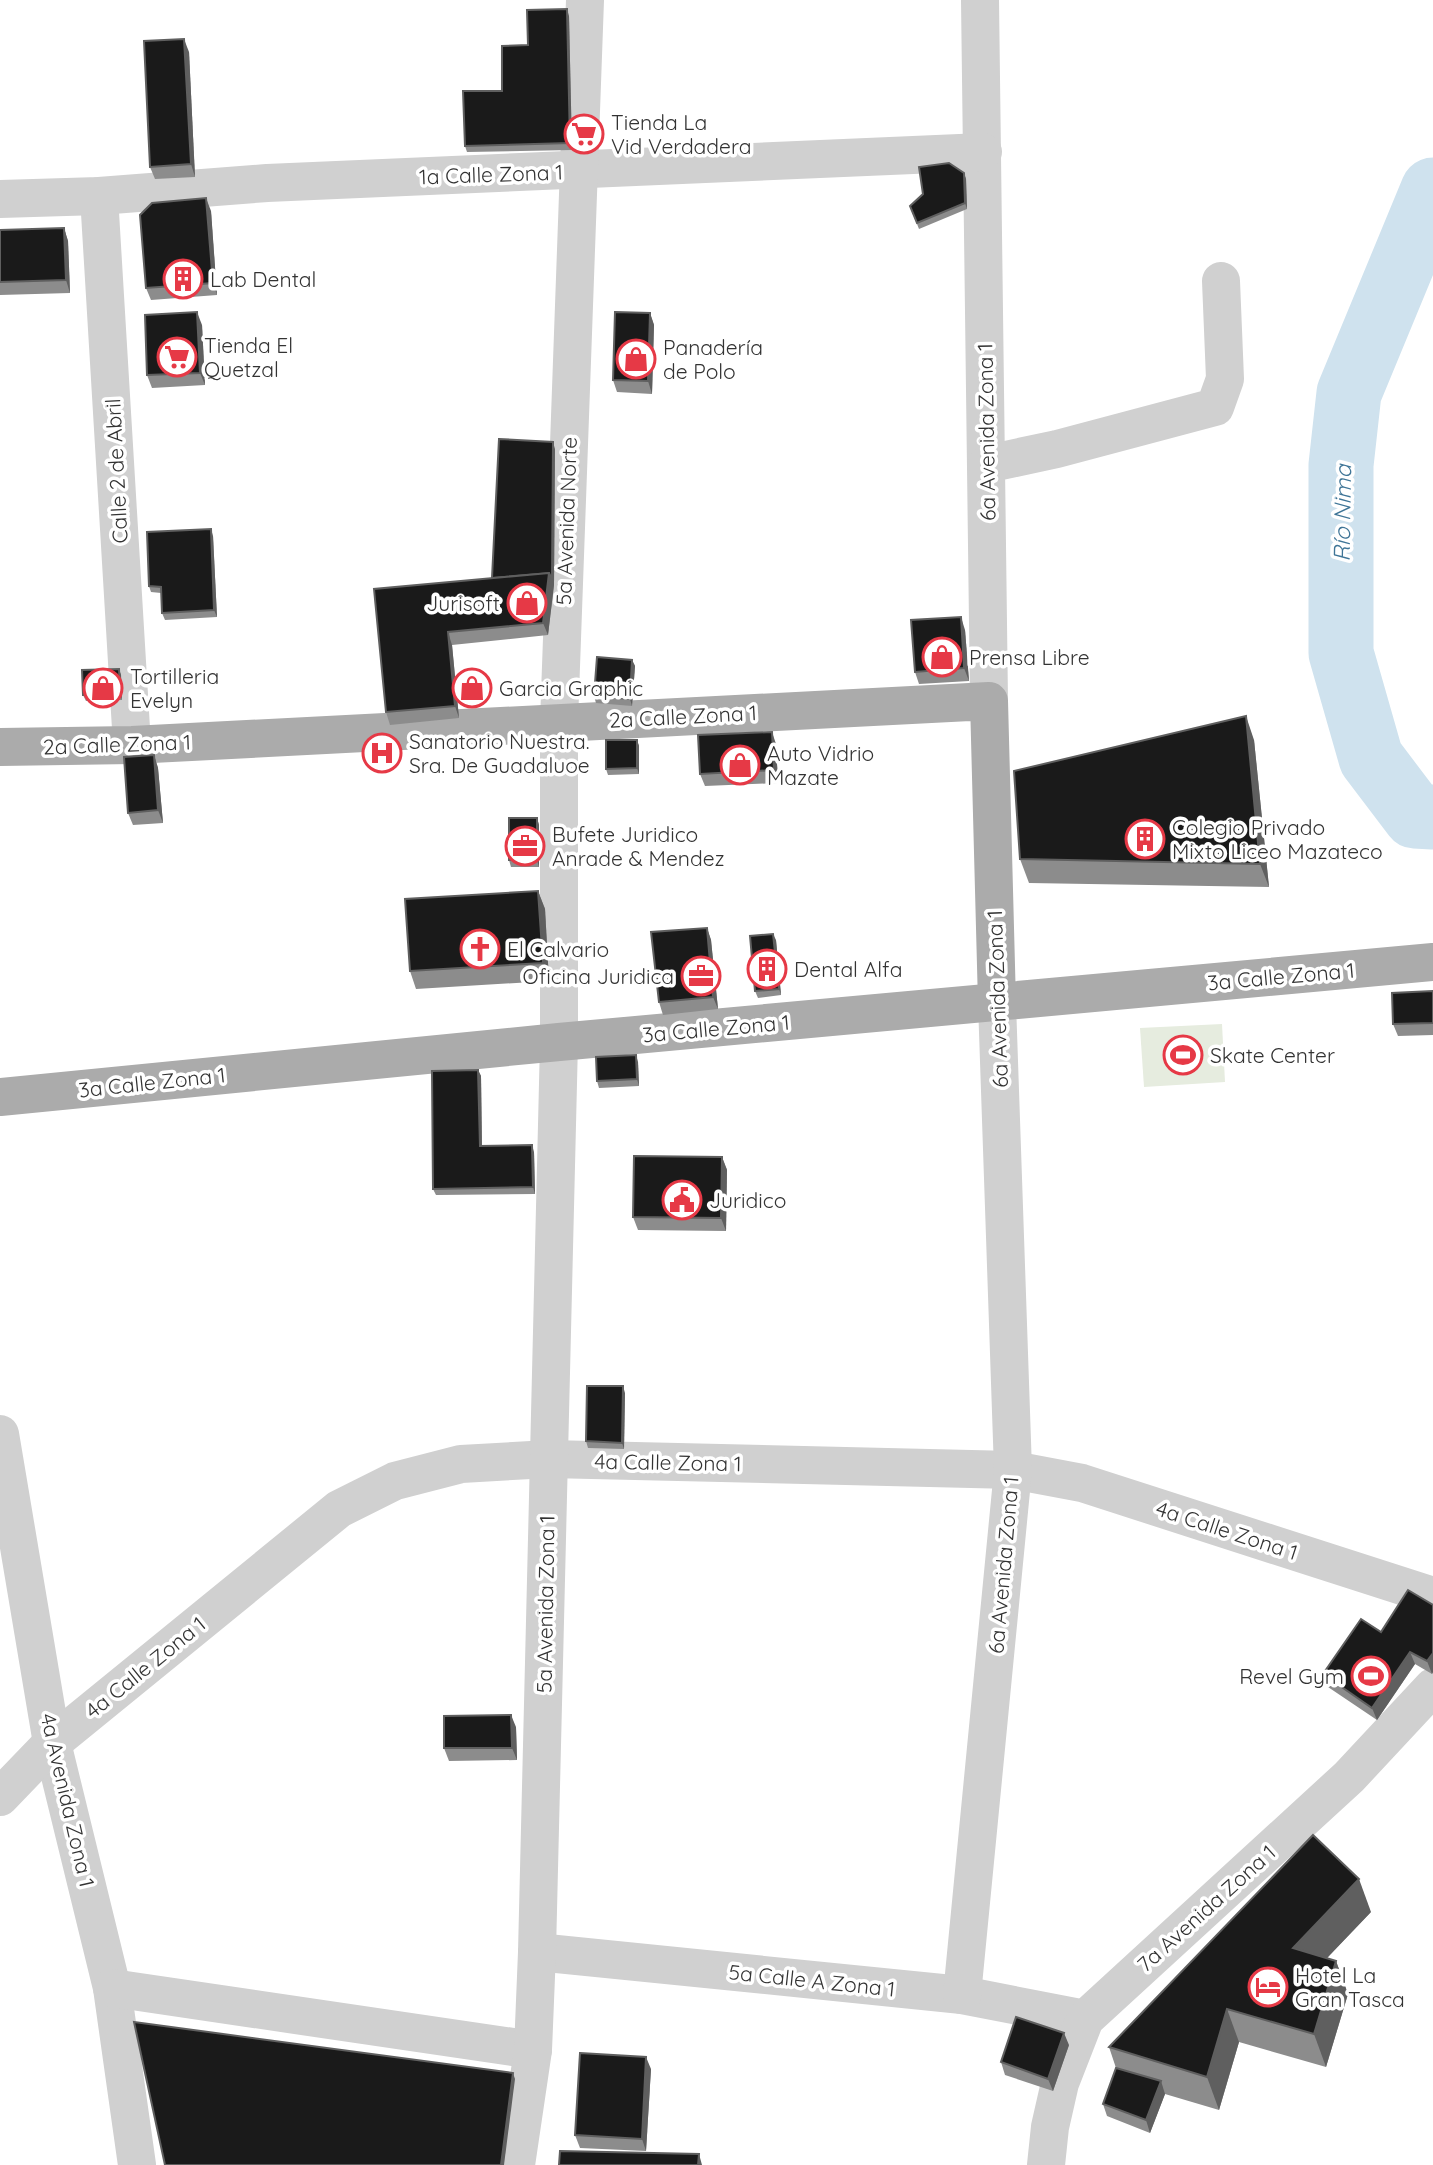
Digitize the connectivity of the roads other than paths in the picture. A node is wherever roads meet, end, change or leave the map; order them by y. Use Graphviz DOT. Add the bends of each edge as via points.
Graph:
graph roads {
  1 [pos="585,0"];
  2 [pos="980,0"];
  3 [pos="983,152"];
  4 [pos="579,170"];
  5 [pos="99,196"];
  6 [pos="0,200"];
  7 [pos="1221,281"];
  8 [pos="987,464"];
  9 [pos="989,701"];
  10 [pos="559,722"];
  11 [pos="132,745"];
  12 [pos="0,747"];
  13 [pos="1433,962"];
  14 [pos="997,1003"];
  15 [pos="559,1042"];
  16 [pos="0,1097"];
  17 [pos="0,1434"];
  18 [pos="549,1459"];
  19 [pos="1013,1470"];
  20 [pos="1433,1596"];
  21 [pos="1433,1687"];
  22 [pos="52,1743"];
  23 [pos="0,1797"];
  24 [pos="537,1952"];
  25 [pos="112,1988"];
  26 [pos="962,1995"];
  27 [pos="1085,2019"];
  28 [pos="533,2050"];
  29 [pos="137,2165"];
  30 [pos="516,2165"];
  31 [pos="1046,2165"];
  1 -- 4 [label="street, 5a Avenida Norte"];
  2 -- 3 [label="street, 6a Avenida Zona 1"];
  3 -- 4 [label="street, 1a Calle Zona 1"];
  3 -- 8 [label="street, 6a Avenida Zona 1"];
  4 -- 5 [label="street, 1a Calle Zona 1" via="267,183"];
  4 -- 10 [label="street, 5a Avenida Norte"];
  5 -- 6 [label="street, 1a Calle Zona 1"];
  5 -- 11 [label="street, Calle 2 de Abril"];
  7 -- 8 [label="street" via="1226,379 1214,407"];
  8 -- 9 [label="street, 6a Avenida Zona 1"];
  9 -- 10 [label="main road, 2a Calle Zona 1"];
  9 -- 14 [label="main road, 6a Avenida Zona 1"];
  10 -- 11 [label="main road, 2a Calle Zona 1"];
  10 -- 15 [label="street, 5a Avenida Norte"];
  11 -- 12 [label="main road, 2a Calle Zona 1"];
  13 -- 14 [label="main road, 3a Calle Zona 1"];
  14 -- 15 [label="main road, 3a Calle Zona 1"];
  14 -- 19 [label="street, 6a Avenida Zona 1"];
  15 -- 16 [label="main road, 3a Calle Zona 1"];
  15 -- 18 [label="street, 5a Avenida Zona 1"];
  17 -- 22 [label="street, 4a Avenida Zona 1"];
  18 -- 19 [label="street, 4a Calle Zona 1"];
  18 -- 22 [label="street, 4a Calle Zona 1" via="461,1464 395,1481 339,1509"];
  18 -- 24 [label="street, 5a Avenida Zona 1"];
  19 -- 20 [label="street, 4a Calle Zona 1" via="1082,1483"];
  19 -- 26 [label="street, 6a Avenida Zona 1"];
  21 -- 27 [label="street, 7a Avenida Zona 1" via="1349,1777"];
  22 -- 23 [label="street, 4a Calle Zona 1"];
  22 -- 25 [label="street, 4a Avenida Zona 1"];
  24 -- 26 [label="street, 5a Calle A Zona 1"];
  24 -- 28 [label="street, 5a Avenida Zona 1"];
  25 -- 28 [label="street"];
  25 -- 29 [label="street, 4a Avenida Zona 1"];
  26 -- 27 [label="street, 5a Calle A Zona 1"];
  27 -- 31 [label="street, 7a Avenida Zona 1" via="1060,2083"];
  28 -- 30 [label="street, 5a Avenida Zona 1"];
}
